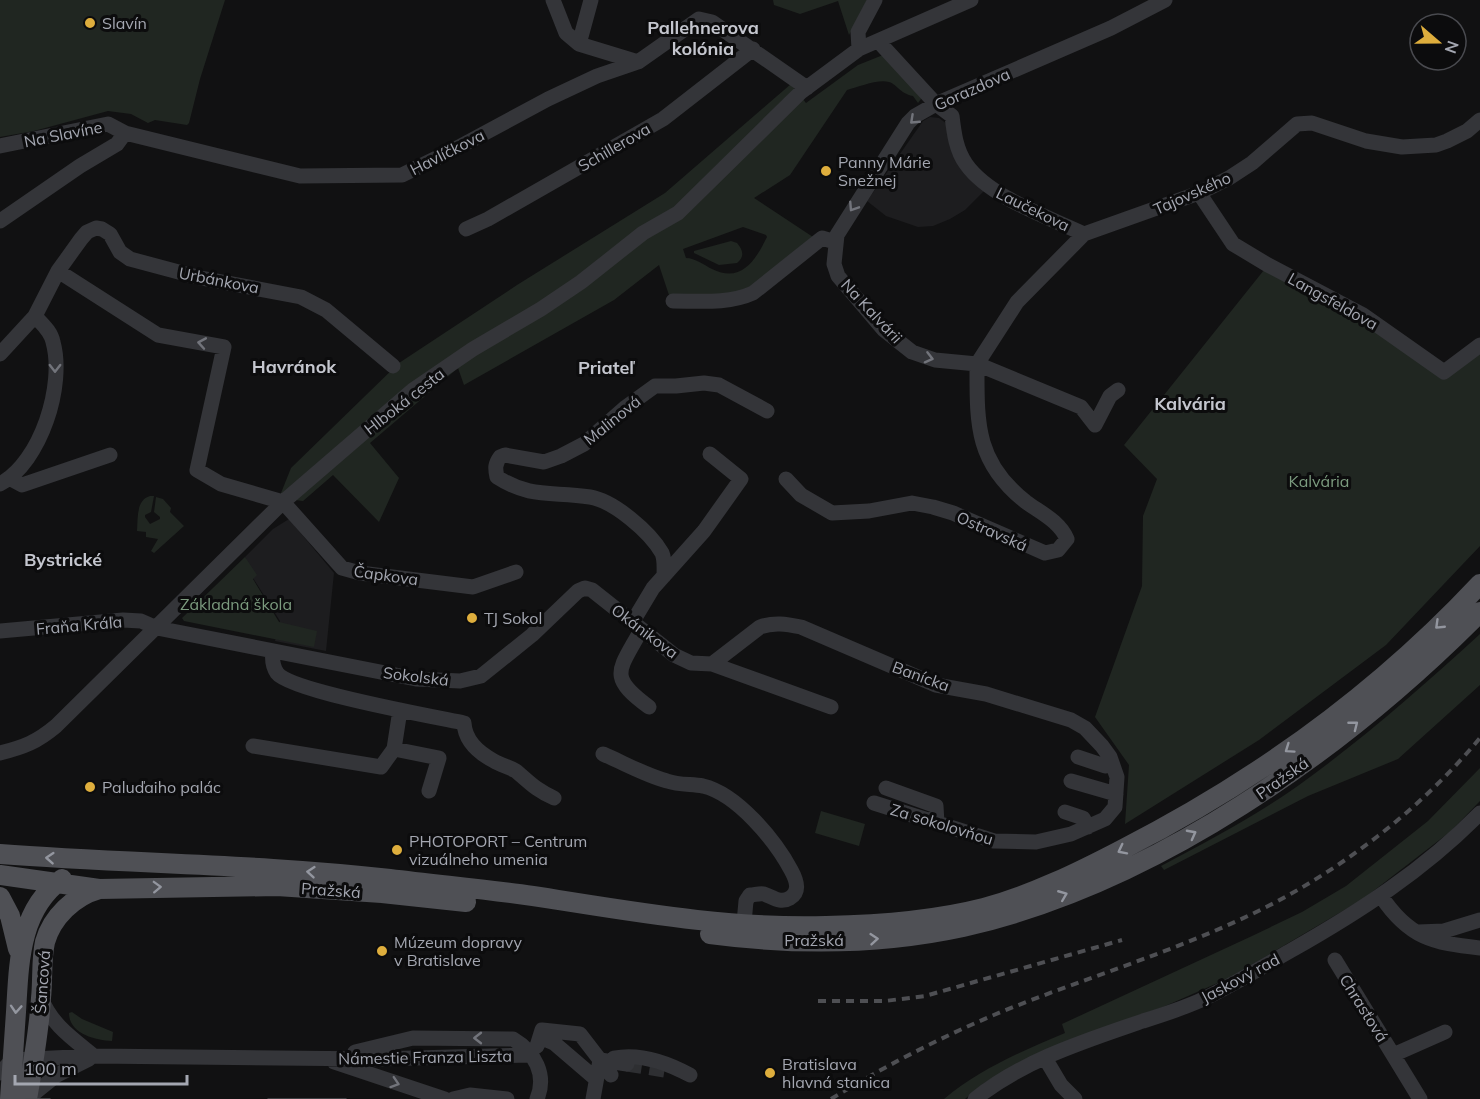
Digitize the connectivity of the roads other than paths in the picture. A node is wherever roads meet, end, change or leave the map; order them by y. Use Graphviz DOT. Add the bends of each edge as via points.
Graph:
graph roads {
  1 [pos="553,0"];
  2 [pos="591,0"];
  3 [pos="875,0"];
  4 [pos="971,0"];
  5 [pos="1165,0"];
  6 [pos="879,42"];
  7 [pos="579,44"];
  8 [pos="753,49"];
  9 [pos="859,49"];
  10 [pos="638,62"];
  11 [pos="807,88"];
  12 [pos="936,104"];
  13 [pos="1480,120"];
  14 [pos="125,134"];
  15 [pos="0,146"];
  16 [pos="1199,193"];
  17 [pos="0,221"];
  18 [pos="466,229"];
  19 [pos="1084,234"];
  20 [pos="835,242"];
  21 [pos="58,271"];
  22 [pos="673,301"];
  23 [pos="35,316"];
  24 [pos="1480,345"];
  25 [pos="0,354"];
  26 [pos="977,364"];
  27 [pos="393,366"];
  28 [pos="1118,390"];
  29 [pos="767,411"];
  30 [pos="710,454"];
  31 [pos="110,455"];
  32 [pos="786,479"];
  33 [pos="4,481"];
  34 [pos="283,502"];
  35 [pos="516,572"];
  36 [pos="664,576"];
  37 [pos="1480,584"];
  38 [pos="1480,612"];
  39 [pos="542,625"];
  40 [pos="636,626"];
  41 [pos="157,628"];
  42 [pos="0,632"];
  43 [pos="273,651"];
  44 [pos="712,664"];
  45 [pos="649,707"];
  46 [pos="831,707"];
  47 [pos="400,710"];
  48 [pos="253,746"];
  49 [pos="394,748"];
  50 [pos="0,753"];
  51 [pos="603,754"];
  52 [pos="1078,757"];
  53 [pos="1115,770"];
  54 [pos="1071,781"];
  55 [pos="886,788"];
  56 [pos="429,791"];
  57 [pos="1116,794"];
  58 [pos="554,798"];
  59 [pos="874,803"];
  60 [pos="1065,812"];
  61 [pos="1480,813"];
  62 [pos="937,823"];
  63 [pos="1088,827"];
  64 [pos="0,854"];
  65 [pos="100,861"];
  66 [pos="0,875"];
  67 [pos="55,884"];
  68 [pos="99,889"];
  69 [pos="38,890"];
  70 [pos="1382,896"];
  71 [pos="0,897"];
  72 [pos="1480,920"];
  73 [pos="744,923"];
  74 [pos="1415,932"];
  75 [pos="45,941"];
  76 [pos="1480,948"];
  77 [pos="20,957"];
  78 [pos="1335,960"];
  79 [pos="41,998"];
  80 [pos="1444,1032"];
  81 [pos="536,1046"];
  82 [pos="1393,1055"];
  83 [pos="94,1056"];
  84 [pos="320,1058"];
  85 [pos="1045,1058"];
  86 [pos="35,1059"];
  87 [pos="600,1060"];
  88 [pos="627,1064"];
  89 [pos="6,1067"];
  90 [pos="681,1074"];
  91 [pos="604,1077"];
  92 [pos="10,1099"];
  93 [pos="27,1099"];
  94 [pos="445,1099"];
  95 [pos="453,1099"];
  96 [pos="507,1099"];
  97 [pos="537,1099"];
  98 [pos="592,1099"];
  99 [pos="975,1099"];
  100 [pos="1075,1099"];
  101 [pos="1420,1099"];
  1 -- 7 [label="street" via="566,33"];
  2 -- 7 [label="street"];
  3 -- 9 [label="street" via="858,32"];
  4 -- 6 [label="street, Hlboká cesta"];
  5 -- 12 [label="street, Gorazdova" via="1111,28"];
  6 -- 9 [label="street, Hlboká cesta"];
  6 -- 12 [label="street, Laučekova"];
  7 -- 10 [label="street"];
  8 -- 10 [label="street, Havlíčkova" via="712,22 699,19"];
  8 -- 11 [label="street, Havlíčkova"];
  8 -- 18 [label="street, Schillerova" via="663,119"];
  9 -- 11 [label="street, Hlboká cesta"];
  10 -- 14 [label="street, Havlíčkova" via="548,99 402,175 300,176"];
  11 -- 34 [label="street, Hlboká cesta" via="678,213 643,233 541,309 413,390"];
  12 -- 19 [label="street, Laučekova" via="952,116 959,152 983,183"];
  12 -- 20 [label="street, Gorazdova, one-way" via="908,123"];
  13 -- 16 [label="street, Tajovského" via="1467,131 1436,145 1402,147 1366,141 1312,123 1297,124 1251,163"];
  14 -- 15 [label="street, Na Slavíne" via="108,124"];
  14 -- 17 [label="street" via="117,144"];
  16 -- 19 [label="street, Tajovského"];
  16 -- 24 [label="street, Langsfeldova" via="1233,244 1363,315 1444,372"];
  19 -- 26 [label="street, Tajovského" via="1017,302"];
  20 -- 22 [label="street" via="822,238 744,297"];
  20 -- 26 [label="street, Na Kalvárii, one-way" via="838,276 896,340 922,357"];
  21 -- 23 [label="street"];
  21 -- 27 [label="street, Urbánkova" via="84,235 102,229 130,259 201,278 301,297 326,310"];
  34 -- 21 [label="street, one-way" via="220,484 197,470 224,346 158,335"];
  23 -- 25 [label="street"];
  23 -- 33 [label="street, one-way" via="53,342 55,387 40,434 24,462"];
  26 -- 28 [label="street, Na Kalvárii" via="1081,407 1095,425 1110,396"];
  26 -- 32 [label="street, Ostravská" via="977,419 985,448 1009,487 1062,527 1067,539 1058,550 1044,554 953,513 912,503 832,513 801,495"];
  29 -- 36 [label="street, Malinová" via="718,385 655,386 584,444 561,456 544,462 505,455 496,462 497,477 512,487 543,494 591,497 613,507 663,555"];
  30 -- 36 [label="street" via="741,479 704,531"];
  31 -- 33 [label="street" via="22,485"];
  34 -- 35 [label="street, Čapkova" via="342,568 473,587"];
  34 -- 41 [label="street, Hlboká cesta"];
  36 -- 40 [label="street" via="653,588"];
  37 -- 73 [label="main road, Pražská, one-way" via="1413,650 1307,736 1195,810 1064,878 994,905 936,917 825,926"];
  68 -- 38 [label="main road, Pražská, one-way" via="277,886 382,893 775,940 868,940 961,927 1028,909 1110,876 1236,809 1360,720 1425,666"];
  39 -- 40 [label="street, Okánikova" via="585,588"];
  39 -- 43 [label="street, Sokolská" via="481,676 460,681 416,679"];
  40 -- 44 [label="street, Okánikova" via="679,658"];
  40 -- 45 [label="street" via="620,679 628,692"];
  41 -- 42 [label="street, Fraňa Kráľa" via="141,621 123,620"];
  41 -- 43 [label="street, Sokolská"];
  41 -- 50 [label="street, Hlboká cesta" via="43,737"];
  43 -- 47 [label="street, Sokolská" via="277,673 287,681"];
  44 -- 46 [label="street, Okánikova"];
  44 -- 53 [label="street, Banícka" via="760,627 779,623 801,627 936,685 986,694 1071,720 1094,737"];
  47 -- 49 [label="street"];
  47 -- 58 [label="street, Sokolská" via="464,723 472,745"];
  48 -- 49 [label="street" via="381,767"];
  49 -- 56 [label="street" via="439,758"];
  51 -- 73 [label="street" via="666,781 704,786 722,793 775,843 797,889 791,898 782,901 764,894 750,896"];
  52 -- 53 [label="street"];
  53 -- 57 [label="street, Za sokolovňou"];
  54 -- 57 [label="street"];
  55 -- 62 [label="street" via="936,806"];
  57 -- 63 [label="street, Za sokolovňou" via="1115,807 1105,819"];
  59 -- 62 [label="street, Za sokolovňou"];
  60 -- 63 [label="street" via="1083,818"];
  61 -- 70 [label="street, Jaskový rad"];
  62 -- 63 [label="street, Za sokolovňou" via="994,840 1016,842 1052,839"];
  65 -- 64 [label="main road, Pražská, one-way"];
  64 -- 69 [label="main road" via="24,866"];
  65 -- 67 [label="main road, Pražská" via="77,869"];
  73 -- 65 [label="main road, Pražská, one-way" via="650,915 372,878 234,866"];
  66 -- 69 [label="main road, Pražská"];
  67 -- 68 [label="main road, Pražská"];
  67 -- 69 [label="main road, Pražská"];
  68 -- 75 [label="main road, Šancová" via="70,903"];
  69 -- 75 [label="main road"];
  69 -- 77 [label="main road, Šancová"];
  70 -- 74 [label="street"];
  70 -- 85 [label="street, Jaskový rad" via="1221,991"];
  71 -- 77 [label="main road, Šancová" via="10,915"];
  72 -- 74 [label="street" via="1444,931"];
  74 -- 76 [label="street" via="1442,944"];
  75 -- 79 [label="main road, Šancová"];
  77 -- 89 [label="main road, Šancová, one-way"];
  78 -- 82 [label="street, Chrasťová"];
  79 -- 83 [label="street" via="57,1026"];
  79 -- 86 [label="main road, Šancová"];
  80 -- 82 [label="street, Chrasťová"];
  81 -- 84 [label="street, Námestie Franza Liszta, one-way" via="510,1039 413,1038"];
  81 -- 87 [label="street" via="542,1030 580,1034"];
  81 -- 91 [label="street" via="554,1043"];
  81 -- 97 [label="street, Námestie Franza Liszta" via="541,1072"];
  82 -- 101 [label="street, Chrasťová"];
  83 -- 84 [label="street, Námestie Franza Liszta"];
  83 -- 86 [label="street, Námestie Franza Liszta"];
  83 -- 93 [label="street, Námestie Franza Liszta" via="57,1075"];
  84 -- 94 [label="street, Námestie Franza Liszta, one-way"];
  85 -- 99 [label="street, Jaskový rad"];
  85 -- 100 [label="street" via="1061,1085"];
  86 -- 89 [label="street, Námestie Franza Liszta"];
  86 -- 93 [label="main road, Šancová"];
  87 -- 88 [label="street"];
  87 -- 90 [label="street" via="629,1055 667,1064"];
  87 -- 91 [label="street"];
  89 -- 92 [label="main road, Šancová"];
  91 -- 98 [label="street"];
  95 -- 96 [label="street" via="470,1095"];
}
